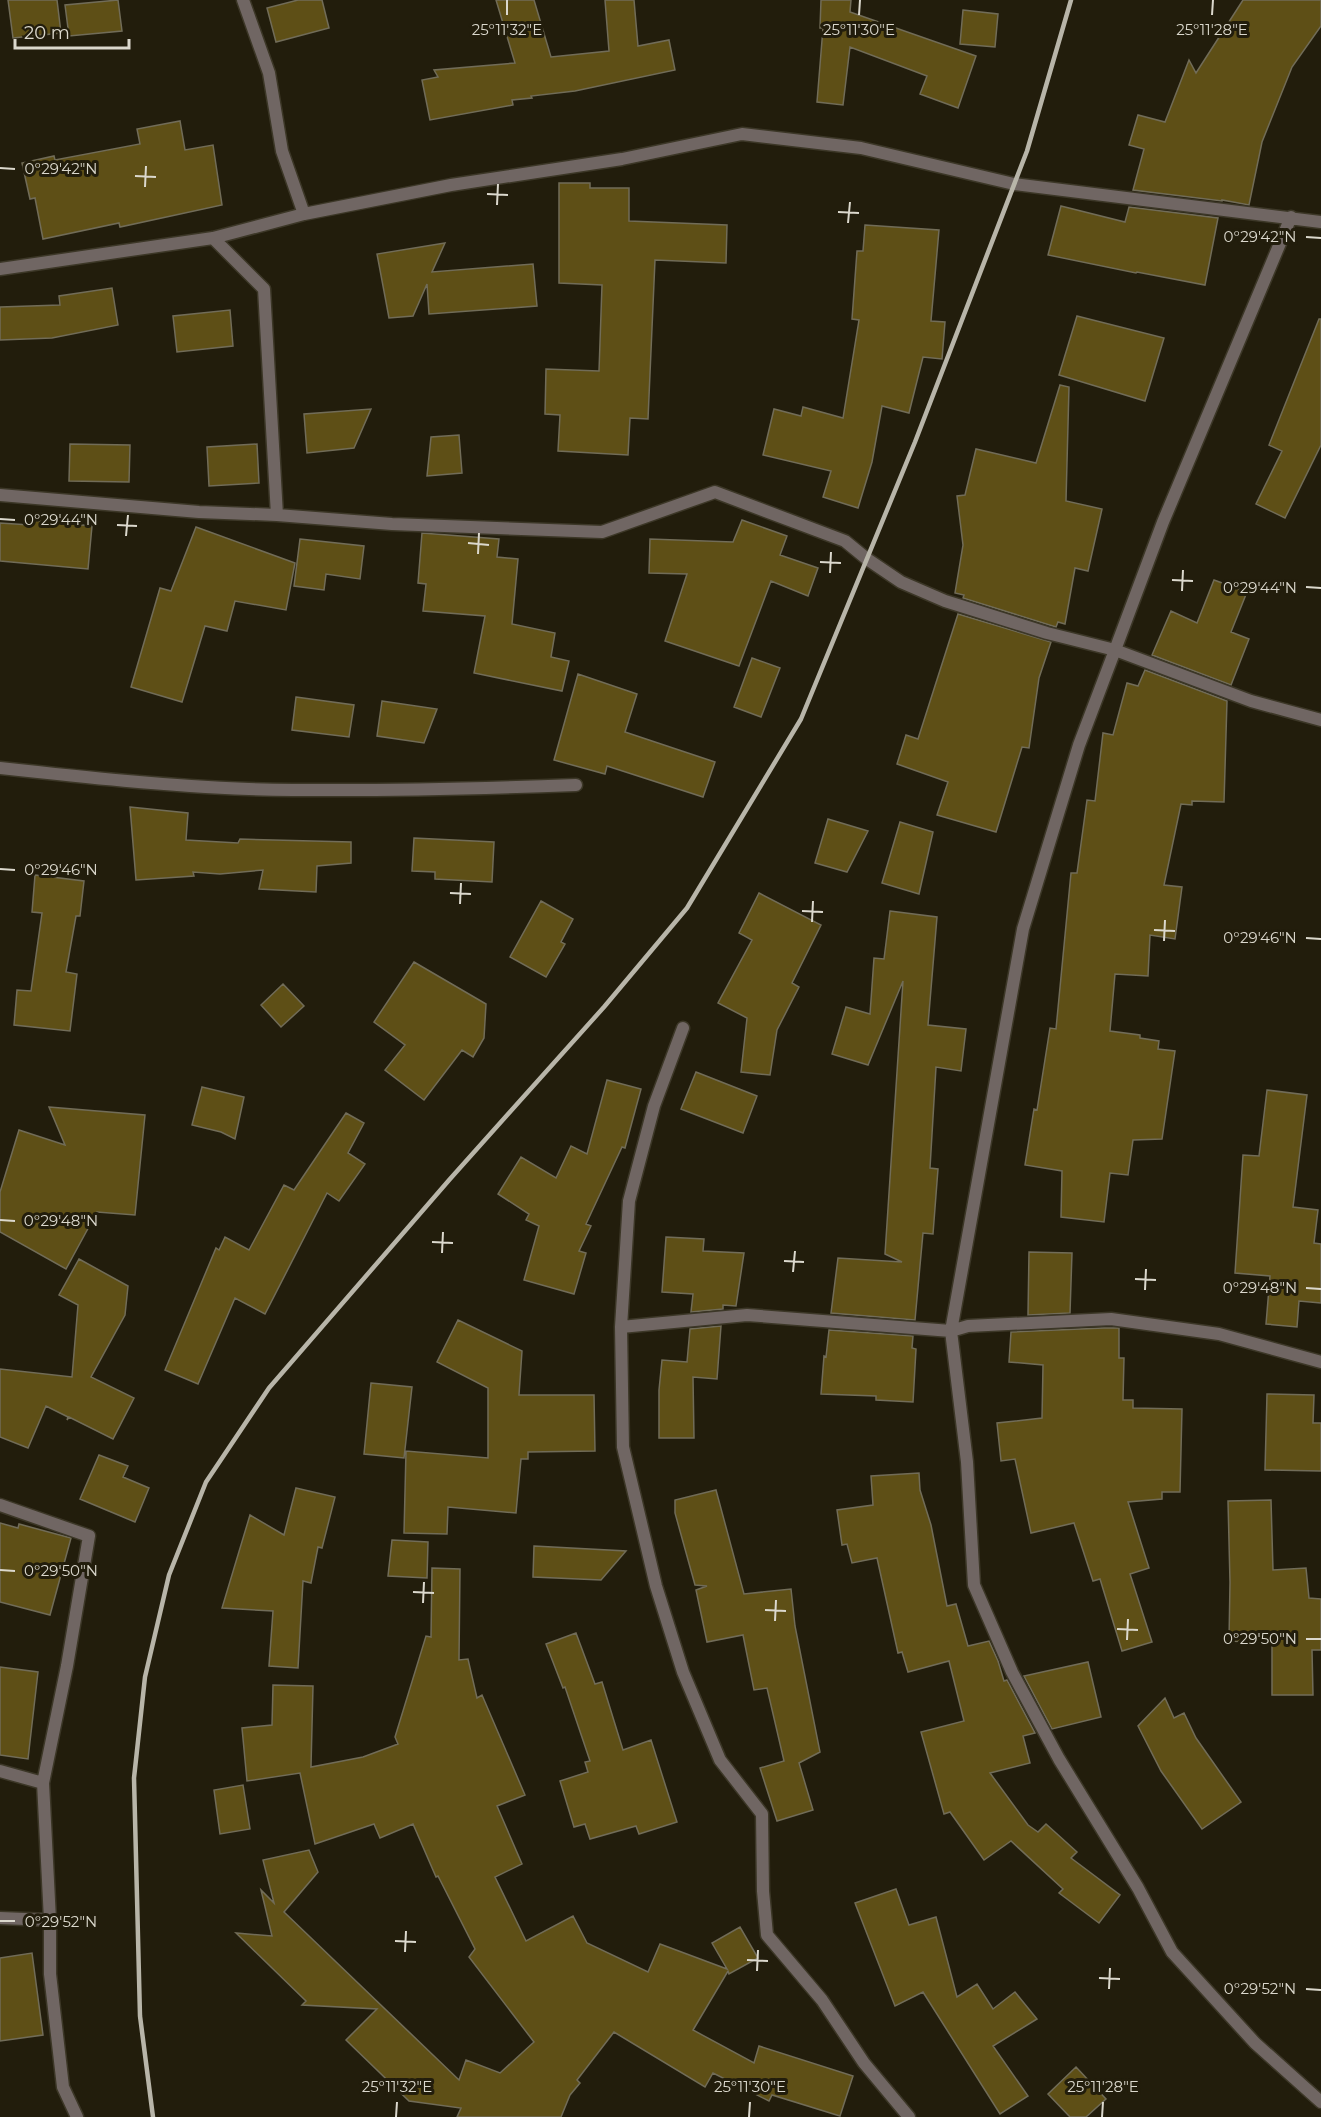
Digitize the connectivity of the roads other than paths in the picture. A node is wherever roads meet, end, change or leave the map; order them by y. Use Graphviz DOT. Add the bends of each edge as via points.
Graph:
graph roads {
  1 [pos="243,0"];
  2 [pos="304,214"];
  3 [pos="1290,217"];
  4 [pos="1321,222"];
  5 [pos="213,238"];
  6 [pos="0,270"];
  7 [pos="0,495"];
  8 [pos="277,515"];
  9 [pos="1115,650"];
  10 [pos="1321,720"];
  11 [pos="0,768"];
  12 [pos="576,785"];
  13 [pos="684,1028"];
  14 [pos="621,1327"];
  15 [pos="951,1331"];
  16 [pos="1321,1362"];
  17 [pos="0,1505"];
  18 [pos="0,1772"];
  19 [pos="43,1783"];
  20 [pos="0,1918"];
  21 [pos="50,1920"];
  22 [pos="1321,2102"];
  23 [pos="77,2117"];
  24 [pos="909,2117"];
  1 -- 2 [label="street" via="269,73 282,151"];
  2 -- 3 [label="street" via="452,184 622,159 742,134 861,148 1014,184"];
  2 -- 5 [label="street"];
  3 -- 4 [label="street"];
  3 -- 9 [label="street" via="1163,522"];
  5 -- 6 [label="street"];
  5 -- 8 [label="street" via="264,289"];
  7 -- 8 [label="street"];
  8 -- 9 [label="street" via="602,532 715,492 845,541 901,582 945,601"];
  9 -- 10 [label="street" via="1251,701"];
  9 -- 15 [label="street" via="1079,745 1023,929"];
  11 -- 12 [label="street" via="248,789 426,790"];
  13 -- 14 [label="street" via="654,1106 629,1201"];
  14 -- 15 [label="street" via="747,1315"];
  14 -- 24 [label="street" via="623,1447 683,1672 720,1760 762,1814 767,1935 822,2000 864,2063"];
  15 -- 16 [label="street" via="968,1326 1112,1319 1219,1334"];
  15 -- 22 [label="street" via="967,1462 974,1585 1012,1672 1172,1952 1255,2043"];
  17 -- 19 [label="street" via="88,1536"];
  18 -- 19 [label="street"];
  19 -- 21 [label="street"];
  20 -- 21 [label="street"];
  21 -- 23 [label="street" via="50,1974 63,2087"];
}
